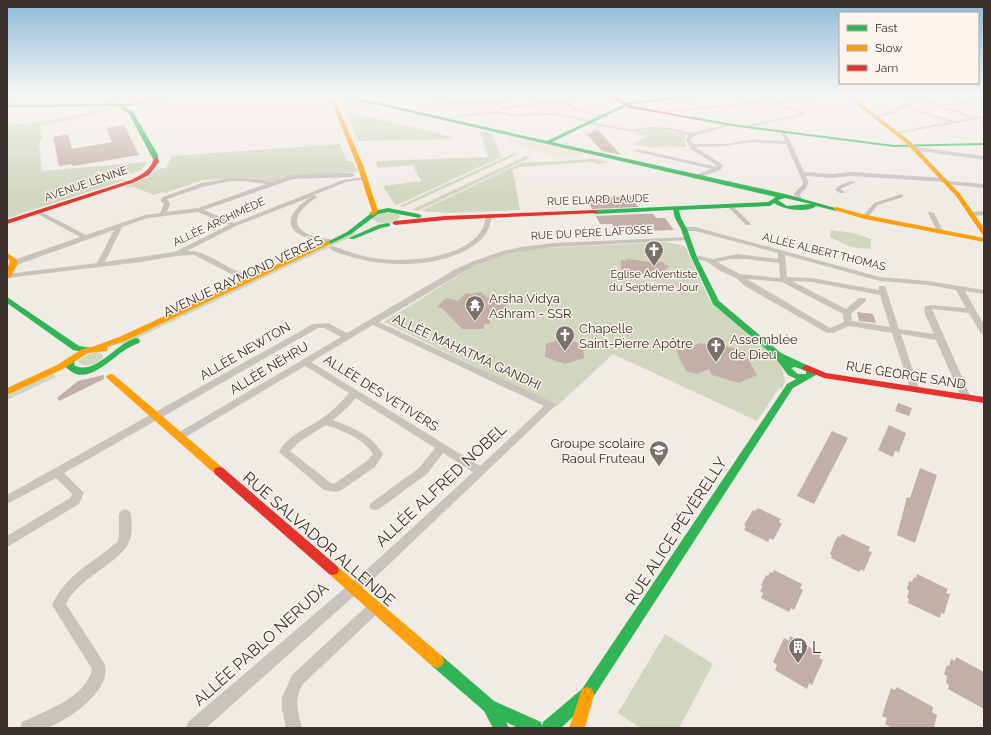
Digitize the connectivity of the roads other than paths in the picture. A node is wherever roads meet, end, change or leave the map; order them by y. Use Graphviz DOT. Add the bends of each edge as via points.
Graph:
graph roads {
  1 [pos="140,128"];
  2 [pos="349,128"];
  3 [pos="482,128"];
  4 [pos="578,128"];
  5 [pos="617,128"];
  6 [pos="650,128"];
  7 [pos="666,128"];
  8 [pos="716,128"];
  9 [pos="749,128"];
  10 [pos="891,128"];
  11 [pos="924,128"];
  12 [pos="783,132"];
  13 [pos="897,133"];
  14 [pos="692,135"];
  15 [pos="547,143"];
  16 [pos="789,143"];
  17 [pos="984,144"];
  18 [pos="691,146"];
  19 [pos="913,148"];
  20 [pos="637,151"];
  21 [pos="984,158"];
  22 [pos="718,170"];
  23 [pos="802,174"];
  24 [pos="828,176"];
  25 [pos="696,177"];
  26 [pos="365,181"];
  27 [pos="854,182"];
  28 [pos="947,182"];
  29 [pos="272,184"];
  30 [pos="846,184"];
  31 [pos="984,186"];
  32 [pos="842,192"];
  33 [pos="901,196"];
  34 [pos="777,198"];
  35 [pos="800,201"];
  36 [pos="753,205"];
  37 [pos="730,206"];
  38 [pos="787,207"];
  39 [pos="199,210"];
  40 [pos="38,212"];
  41 [pos="399,212"];
  42 [pos="678,212"];
  43 [pos="984,213"];
  44 [pos="163,214"];
  45 [pos="931,214"];
  46 [pos="973,214"];
  47 [pos="489,216"];
  48 [pos="370,217"];
  49 [pos="865,217"];
  50 [pos="445,218"];
  51 [pos="7,222"];
  52 [pos="391,224"];
  53 [pos="748,224"];
  54 [pos="234,225"];
  55 [pos="119,226"];
  56 [pos="911,226"];
  57 [pos="684,229"];
  58 [pos="939,229"];
  59 [pos="984,236"];
  60 [pos="86,238"];
  61 [pos="688,239"];
  62 [pos="331,245"];
  63 [pos="781,253"];
  64 [pos="176,254"];
  65 [pos="7,255"];
  66 [pos="694,257"];
  67 [pos="713,261"];
  68 [pos="781,261"];
  69 [pos="14,263"];
  70 [pos="100,265"];
  71 [pos="7,276"];
  72 [pos="739,276"];
  73 [pos="880,279"];
  74 [pos="242,280"];
  75 [pos="784,280"];
  76 [pos="959,288"];
  77 [pos="984,292"];
  78 [pos="884,293"];
  79 [pos="7,299"];
  80 [pos="862,300"];
  81 [pos="972,311"];
  82 [pos="847,313"];
  83 [pos="372,322"];
  84 [pos="848,324"];
  85 [pos="895,331"];
  86 [pos="984,332"];
  87 [pos="348,337"];
  88 [pos="940,338"];
  89 [pos="76,348"];
  90 [pos="92,349"];
  91 [pos="778,355"];
  92 [pos="111,356"];
  93 [pos="72,359"];
  94 [pos="305,362"];
  95 [pos="105,364"];
  96 [pos="92,370"];
  97 [pos="79,371"];
  98 [pos="788,371"];
  99 [pos="805,372"];
  100 [pos="111,377"];
  101 [pos="790,386"];
  102 [pos="914,389"];
  103 [pos="7,392"];
  104 [pos="354,393"];
  105 [pos="966,397"];
  106 [pos="984,400"];
  107 [pos="7,402"];
  108 [pos="551,405"];
  109 [pos="157,416"];
  110 [pos="325,421"];
  111 [pos="180,436"];
  112 [pos="442,447"];
  113 [pos="480,471"];
  114 [pos="57,472"];
  115 [pos="7,500"];
  116 [pos="375,506"];
  117 [pos="125,514"];
  118 [pos="7,542"];
  119 [pos="352,588"];
  120 [pos="375,607"];
  121 [pos="587,694"];
  122 [pos="489,706"];
  123 [pos="28,728"];
  124 [pos="194,728"];
  125 [pos="294,728"];
  126 [pos="501,728"];
  127 [pos="535,728"];
  128 [pos="549,728"];
  129 [pos="577,728"];
  1 -- 40 [label="main road, AVENUE LÉNINE" via="155,155 156,162 153,168 143,176 123,185"];
  2 -- 26 [label="main road"];
  3 -- 15 [label="main road"];
  4 -- 15 [label="main road"];
  5 -- 6 [label="street" via="636,131"];
  7 -- 14 [label="street"];
  8 -- 14 [label="street"];
  9 -- 12 [label="main road"];
  10 -- 13 [label="main road"];
  11 -- 13 [label="street"];
  12 -- 16 [label="street"];
  12 -- 19 [label="main road"];
  13 -- 19 [label="main road"];
  14 -- 18 [label="street" via="688,140"];
  15 -- 25 [label="main road"];
  16 -- 18 [label="street" via="746,141 723,146"];
  16 -- 23 [label="street"];
  17 -- 19 [label="main road"];
  18 -- 22 [label="street" via="717,163 720,166"];
  19 -- 21 [label="street"];
  19 -- 28 [label="main road"];
  20 -- 22 [label="street"];
  22 -- 25 [label="street"];
  23 -- 24 [label="street"];
  23 -- 35 [label="street" via="806,185 798,192"];
  24 -- 28 [label="street" via="851,174"];
  24 -- 30 [label="street"];
  25 -- 34 [label="main road"];
  26 -- 29 [label="street" via="299,176"];
  26 -- 41 [label="main road" via="382,204"];
  26 -- 48 [label="main road" via="375,211"];
  26 -- 54 [label="street, ALLÉE ARCHIMÈDE" via="345,181"];
  26 -- 62 [label="street" via="325,193 305,202 297,209 293,221 296,228 306,237"];
  27 -- 30 [label="street"];
  28 -- 31 [label="street"];
  28 -- 46 [label="main road"];
  29 -- 39 [label="street"];
  29 -- 44 [label="street" via="252,179 216,181 165,198 163,200 167,204"];
  30 -- 32 [label="street" via="838,190"];
  33 -- 49 [label="street" via="876,204"];
  34 -- 35 [label="main road"];
  34 -- 36 [label="main road" via="770,204"];
  34 -- 38 [label="main road" via="776,204"];
  35 -- 38 [label="main road"];
  35 -- 49 [label="main road"];
  36 -- 37 [label="main road"];
  36 -- 38 [label="main road"];
  37 -- 42 [label="main road" via="692,208"];
  37 -- 53 [label="street"];
  39 -- 44 [label="street"];
  39 -- 54 [label="street"];
  40 -- 51 [label="main road, AVENUE LÉNINE"];
  40 -- 60 [label="street"];
  41 -- 48 [label="main road, RUE ELIARD LAUDE" via="385,210"];
  41 -- 50 [label="main road, RUE ELIARD LAUDE"];
  41 -- 52 [label="main road" via="404,218"];
  42 -- 47 [label="main road, RUE ELIARD LAUDE" via="653,209"];
  42 -- 57 [label="main road"];
  43 -- 46 [label="street"];
  44 -- 55 [label="street" via="147,216"];
  45 -- 58 [label="street"];
  46 -- 59 [label="main road"];
  47 -- 50 [label="main road, RUE ELIARD LAUDE"];
  47 -- 62 [label="street" via="488,227 481,237 460,251 439,257 389,262 365,258"];
  48 -- 52 [label="main road" via="373,223"];
  48 -- 62 [label="main road, AVENUE RAYMOND VERGÈS"];
  49 -- 56 [label="main road"];
  50 -- 52 [label="main road, RUE ELIARD LAUDE"];
  52 -- 62 [label="main road, AVENUE RAYMOND VERGÈS"];
  54 -- 64 [label="street, ALLÉE ARCHIMÈDE"];
  55 -- 60 [label="street"];
  55 -- 70 [label="street"];
  56 -- 58 [label="main road"];
  56 -- 59 [label="main road"];
  57 -- 61 [label="main road"];
  57 -- 63 [label="street, ALLÉE ALBERT THOMAS" via="695,229"];
  58 -- 59 [label="main road"];
  60 -- 69 [label="street"];
  61 -- 66 [label="main road"];
  61 -- 83 [label="street, RUE DU PÈRE LAFOSSE" via="547,245 504,252 470,265"];
  62 -- 74 [label="main road, AVENUE RAYMOND VERGÈS"];
  62 -- 92 [label="main road, AVENUE RAYMOND VERGÈS" via="123,347"];
  63 -- 68 [label="street"];
  63 -- 73 [label="street, ALLÉE ALBERT THOMAS"];
  64 -- 70 [label="street, ALLÉE ARCHIMÈDE"];
  64 -- 74 [label="street" via="195,253"];
  65 -- 69 [label="main road"];
  66 -- 67 [label="street"];
  66 -- 91 [label="main road" via="716,302"];
  67 -- 68 [label="street" via="734,256"];
  67 -- 72 [label="street"];
  68 -- 75 [label="street"];
  69 -- 71 [label="main road"];
  70 -- 71 [label="street, ALLÉE ARCHIMÈDE"];
  72 -- 75 [label="street"];
  72 -- 84 [label="street" via="748,284 830,331"];
  73 -- 76 [label="street, ALLÉE ALBERT THOMAS"];
  73 -- 78 [label="street"];
  74 -- 90 [label="main road, AVENUE RAYMOND VERGÈS" via="115,342"];
  75 -- 78 [label="street" via="823,282"];
  75 -- 82 [label="street"];
  76 -- 77 [label="street, ALLÉE ALBERT THOMAS"];
  76 -- 81 [label="street"];
  78 -- 85 [label="street"];
  79 -- 89 [label="main road"];
  80 -- 82 [label="street"];
  81 -- 86 [label="street"];
  81 -- 88 [label="street" via="928,308"];
  82 -- 84 [label="street"];
  83 -- 87 [label="street, ALLÉE NÉHRU"];
  83 -- 108 [label="street, ALLÉE MAHATMA GANDHI"];
  84 -- 85 [label="street"];
  85 -- 88 [label="street"];
  85 -- 102 [label="street"];
  87 -- 94 [label="street, ALLÉE NÉHRU"];
  87 -- 109 [label="street, ALLÉE NEWTON" via="325,325 316,326"];
  88 -- 105 [label="street"];
  89 -- 90 [label="main road"];
  89 -- 93 [label="main road"];
  90 -- 92 [label="main road" via="110,351"];
  90 -- 93 [label="main road, AVENUE RAYMOND VERGÈS"];
  91 -- 98 [label="main road"];
  91 -- 99 [label="main road"];
  92 -- 95 [label="main road, AVENUE RAYMOND VERGÈS"];
  93 -- 97 [label="main road" via="69,366"];
  93 -- 103 [label="main road"];
  94 -- 104 [label="street, ALLÉE DES VÉTIVERS"];
  94 -- 111 [label="street, ALLÉE NÉHRU"];
  95 -- 96 [label="main road"];
  95 -- 100 [label="main road" via="112,372"];
  96 -- 97 [label="main road"];
  96 -- 100 [label="main road"];
  97 -- 107 [label="main road"];
  98 -- 99 [label="main road"];
  98 -- 99 [label="main road" via="791,364"];
  98 -- 101 [label="main road"];
  99 -- 101 [label="main road, RUE ALICE PÉVÉRELLY"];
  99 -- 102 [label="main road, RUE GEORGE SAND"];
  100 -- 109 [label="main road, RUE SALVADOR ALLENDE"];
  101 -- 121 [label="main road, RUE ALICE PÉVÉRELLY"];
  102 -- 105 [label="main road, RUE GEORGE SAND"];
  104 -- 110 [label="street"];
  104 -- 112 [label="street, ALLÉE DES VÉTIVERS"];
  105 -- 106 [label="main road, RUE GEORGE SAND"];
  108 -- 113 [label="street, ALLÉE ALFRED NOBEL"];
  109 -- 111 [label="main road, RUE SALVADOR ALLENDE"];
  109 -- 114 [label="street, ALLÉE NEWTON"];
  110 -- 110 [label="street" via="288,445 284,452 328,487 336,488 371,464 378,454 363,438"];
  111 -- 119 [label="main road, RUE SALVADOR ALLENDE"];
  112 -- 113 [label="street, ALLÉE DES VÉTIVERS"];
  112 -- 116 [label="street, ALLÉE DES VÉTIVERS" via="423,470"];
  113 -- 119 [label="street, ALLÉE ALFRED NOBEL" via="377,568"];
  114 -- 115 [label="street, ALLÉE NEWTON"];
  114 -- 118 [label="street" via="78,494 76,501"];
  117 -- 123 [label="street" via="125,537 122,545 70,586 62,595 59,605 99,668 97,680 90,690 71,706"];
  119 -- 120 [label="main road, RUE SALVADOR ALLENDE"];
  119 -- 124 [label="street, ALLÉE PABLO NERUDA"];
  120 -- 122 [label="main road, RUE SALVADOR ALLENDE"];
  120 -- 125 [label="street" via="297,680 290,691 288,703"];
  121 -- 128 [label="main road, RUE ALICE PÉVÉRELLY"];
  121 -- 129 [label="main road, RUE ALICE PÉVÉRELLY"];
  122 -- 126 [label="main road, RUE SALVADOR ALLENDE"];
  122 -- 127 [label="main road"];
}
